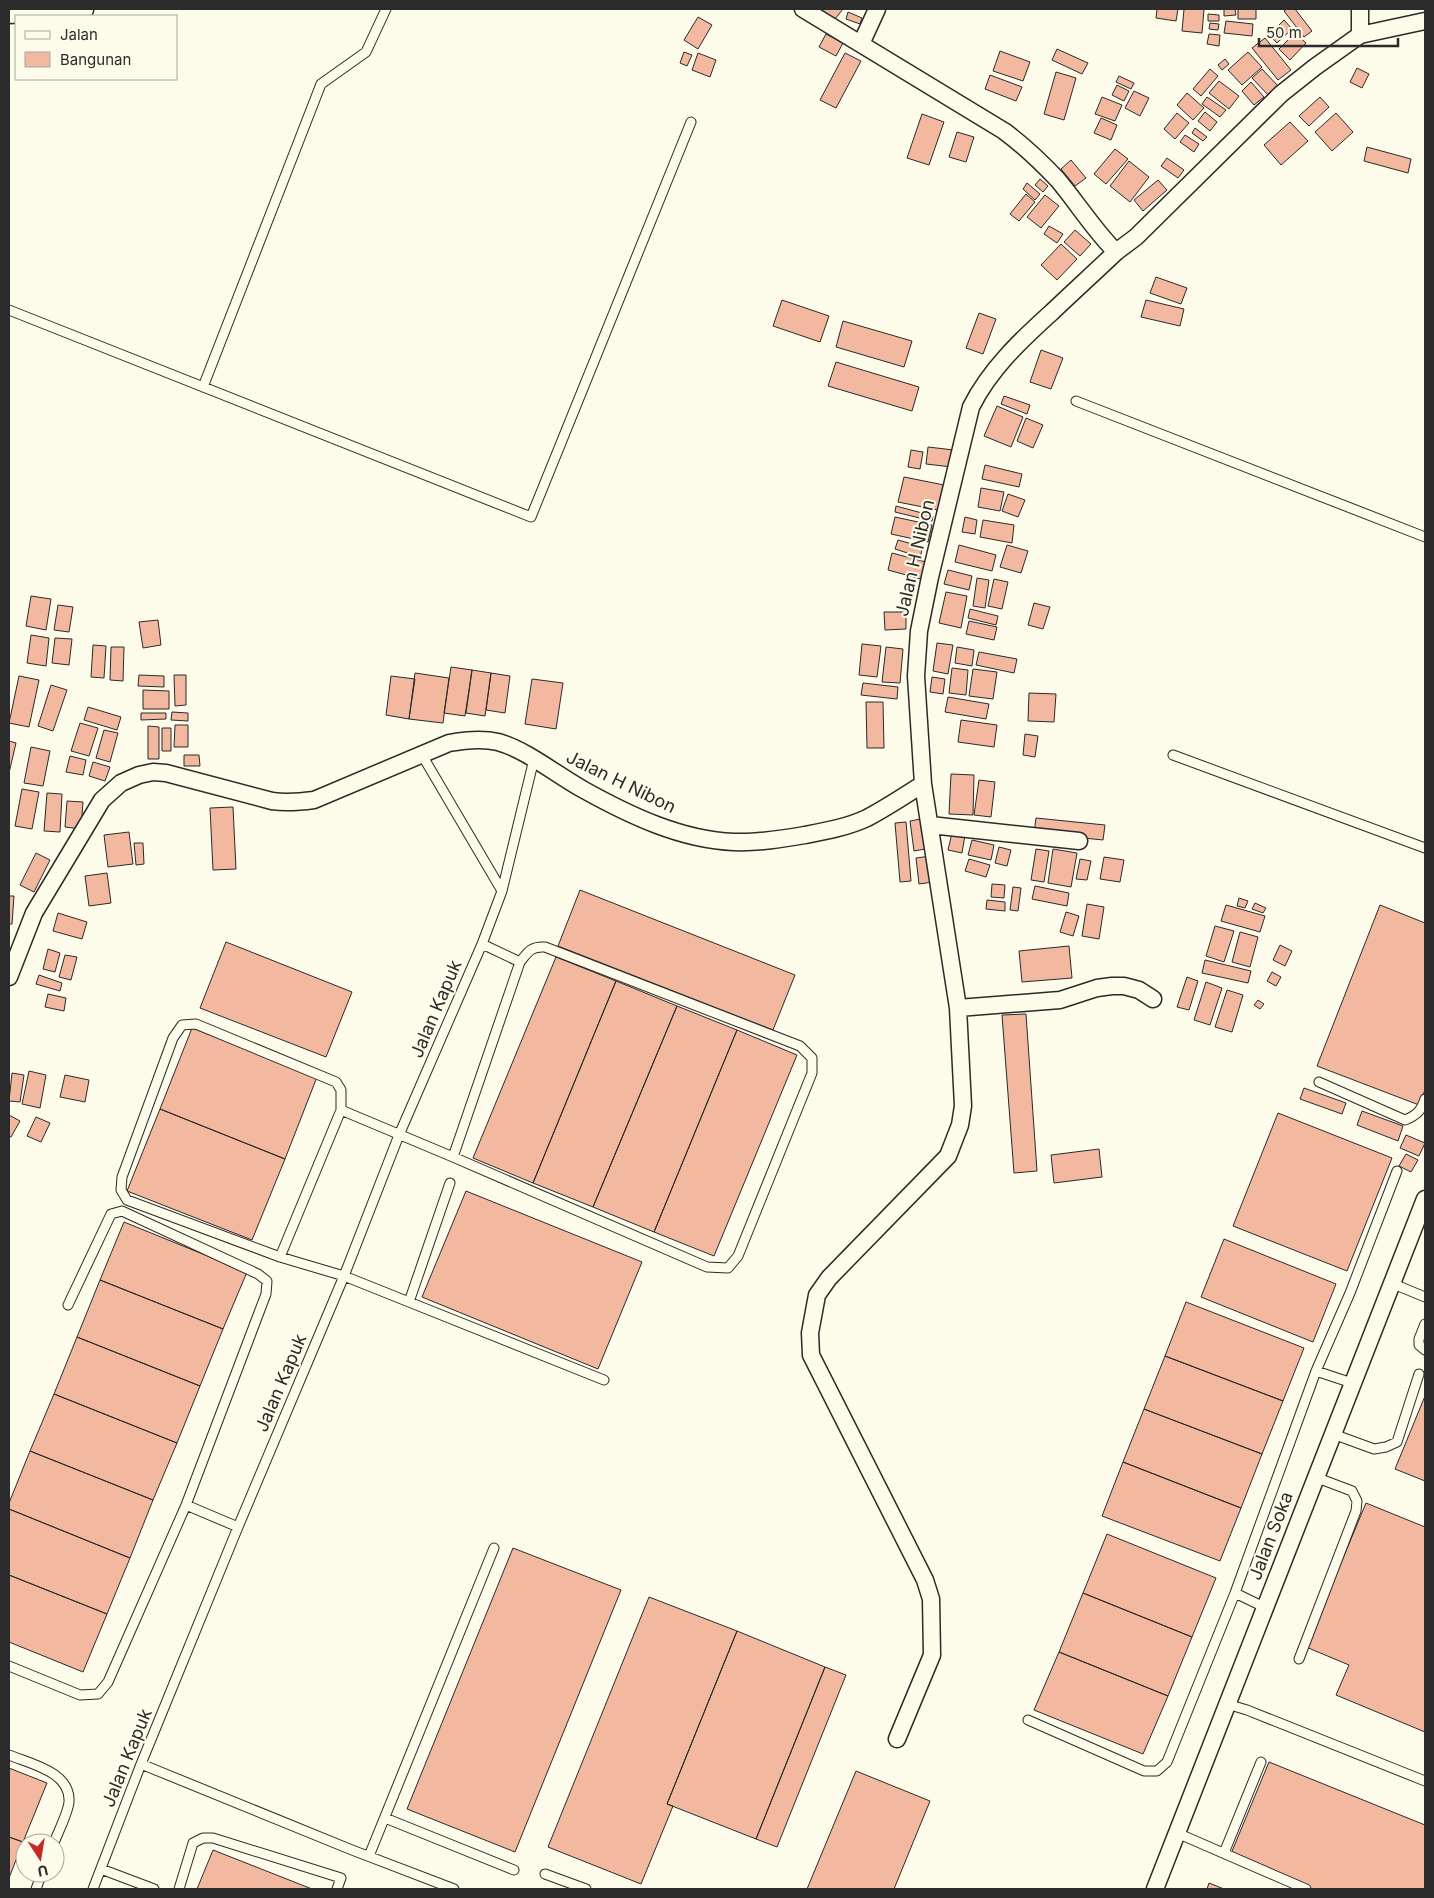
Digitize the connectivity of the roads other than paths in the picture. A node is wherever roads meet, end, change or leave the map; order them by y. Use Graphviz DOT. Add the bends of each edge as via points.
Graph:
graph roads {
  1 [pos="386,9"];
  2 [pos="803,9"];
  3 [pos="877,9"];
  4 [pos="1360,9"];
  5 [pos="85,10"];
  6 [pos="9,15"];
  7 [pos="1425,21"];
  8 [pos="1360,34"];
  9 [pos="861,44"];
  10 [pos="691,122"];
  11 [pos="1116,252"];
  12 [pos="9,310"];
  13 [pos="203,387"];
  14 [pos="1076,401"];
  15 [pos="1425,536"];
  16 [pos="422,754"];
  17 [pos="1173,755"];
  18 [pos="534,759"];
  19 [pos="923,784"];
  20 [pos="930,825"];
  21 [pos="1079,841"];
  22 [pos="1425,848"];
  23 [pos="502,891"];
  24 [pos="482,944"];
  25 [pos="520,962"];
  26 [pos="9,977"];
  27 [pos="1153,999"];
  28 [pos="958,1008"];
  29 [pos="1319,1082"];
  30 [pos="1425,1099"];
  31 [pos="341,1110"];
  32 [pos="399,1135"];
  33 [pos="453,1157"];
  34 [pos="1397,1172"];
  35 [pos="450,1183"];
  36 [pos="1425,1199"];
  37 [pos="280,1257"];
  38 [pos="344,1276"];
  39 [pos="1391,1283"];
  40 [pos="1425,1297"];
  41 [pos="409,1302"];
  42 [pos="68,1305"];
  43 [pos="1425,1324"];
  44 [pos="1425,1350"];
  45 [pos="1316,1371"];
  46 [pos="1419,1374"];
  47 [pos="604,1380"];
  48 [pos="1352,1383"];
  49 [pos="1332,1434"];
  50 [pos="1316,1477"];
  51 [pos="186,1505"];
  52 [pos="238,1526"];
  53 [pos="494,1548"];
  54 [pos="1235,1593"];
  55 [pos="1264,1607"];
  56 [pos="1299,1659"];
  57 [pos="9,1666"];
  58 [pos="1227,1704"];
  59 [pos="1028,1720"];
  60 [pos="897,1739"];
  61 [pos="9,1755"];
  62 [pos="1261,1762"];
  63 [pos="141,1764"];
  64 [pos="1425,1781"];
  65 [pos="385,1818"];
  66 [pos="58,1833"];
  67 [pos="1177,1833"];
  68 [pos="1224,1853"];
  69 [pos="369,1856"];
  70 [pos="101,1869"];
  71 [pos="514,1870"];
  72 [pos="545,1874"];
  73 [pos="93,1889"];
  74 [pos="154,1889"];
  75 [pos="179,1889"];
  76 [pos="337,1889"];
  77 [pos="454,1889"];
  78 [pos="586,1889"];
  79 [pos="1156,1889"];
  80 [pos="1306,1889"];
  1 -- 13 [label="lane" via="366,52 321,84"];
  2 -- 9 [label="street"];
  3 -- 9 [label="street"];
  4 -- 8 [label="street"];
  5 -- 6 [label="street"];
  7 -- 8 [label="street"];
  8 -- 11 [label="street, Jalan H Nibon" via="1281,94 1136,237"];
  9 -- 11 [label="street" via="1020,143 1058,181"];
  10 -- 13 [label="lane" via="531,517"];
  11 -- 19 [label="street, Jalan H Nibon" via="994,370 970,407 919,632 916,676"];
  12 -- 13 [label="lane"];
  14 -- 15 [label="lane"];
  16 -- 18 [label="street, Jalan H Nibon" via="449,744 484,740 499,743"];
  16 -- 23 [label="lane"];
  16 -- 26 [label="street, Jalan H Nibon" via="314,800 298,802 272,801 166,773 139,775 121,783 102,800 34,913"];
  17 -- 22 [label="lane"];
  18 -- 19 [label="street, Jalan H Nibon" via="584,790 640,818 692,835 733,842 775,840 840,828 866,818"];
  18 -- 23 [label="lane, Jalan Kapuk"];
  19 -- 20 [label="street"];
  20 -- 21 [label="street"];
  20 -- 28 [label="street"];
  23 -- 24 [label="lane, Jalan Kapuk"];
  24 -- 25 [label="lane"];
  24 -- 32 [label="lane, Jalan Kapuk"];
  25 -- 33 [label="lane"];
  25 -- 33 [label="lane" via="536,946 545,947 800,1046 812,1058 812,1073 738,1256 728,1268 707,1266"];
  27 -- 28 [label="street" via="1139,990 1112,986 1060,1000"];
  28 -- 60 [label="street" via="963,1106 952,1148 948,1156 829,1278 817,1295 810,1333 811,1355 925,1580 931,1599 932,1655"];
  29 -- 30 [label="lane" via="1405,1120 1421,1111"];
  31 -- 32 [label="lane"];
  31 -- 37 [label="lane"];
  31 -- 37 [label="lane" via="341,1090 336,1082 196,1024 182,1025 173,1038 122,1177 121,1190 127,1200"];
  32 -- 33 [label="lane"];
  32 -- 38 [label="lane, Jalan Kapuk"];
  34 -- 45 [label="lane"];
  35 -- 41 [label="lane"];
  36 -- 39 [label="street, Jalan Soka"];
  37 -- 38 [label="lane"];
  38 -- 41 [label="lane"];
  38 -- 52 [label="lane, Jalan Kapuk"];
  39 -- 40 [label="lane"];
  39 -- 48 [label="street, Jalan Soka"];
  41 -- 47 [label="lane"];
  42 -- 51 [label="lane" via="111,1214 122,1211 267,1281 266,1294"];
  43 -- 44 [label="lane" via="1419,1339 1419,1345"];
  45 -- 48 [label="lane"];
  45 -- 54 [label="lane"];
  46 -- 49 [label="lane" via="1396,1442 1386,1448 1374,1449"];
  48 -- 49 [label="street, Jalan Soka"];
  49 -- 50 [label="street, Jalan Soka"];
  50 -- 55 [label="street, Jalan Soka"];
  50 -- 56 [label="lane" via="1352,1491 1357,1500 1356,1511"];
  51 -- 52 [label="lane"];
  51 -- 57 [label="lane" via="108,1682 98,1694 80,1695"];
  52 -- 63 [label="lane, Jalan Kapuk"];
  53 -- 65 [label="lane"];
  54 -- 55 [label="lane"];
  54 -- 59 [label="lane" via="1167,1762 1157,1770 1144,1771"];
  55 -- 58 [label="street, Jalan Soka"];
  58 -- 64 [label="lane"];
  58 -- 67 [label="street, Jalan Soka"];
  61 -- 66 [label="lane" via="58,1776 67,1788 69,1803"];
  62 -- 68 [label="lane"];
  63 -- 69 [label="lane"];
  63 -- 70 [label="lane, Jalan Kapuk"];
  65 -- 69 [label="lane"];
  65 -- 71 [label="lane"];
  67 -- 68 [label="lane"];
  67 -- 79 [label="street, Jalan Soka"];
  68 -- 80 [label="lane"];
  69 -- 77 [label="lane"];
  70 -- 73 [label="lane, Jalan Kapuk"];
  70 -- 74 [label="lane"];
  72 -- 78 [label="lane"];
  75 -- 76 [label="lane" via="193,1843 202,1838 213,1838 341,1878"];
}
